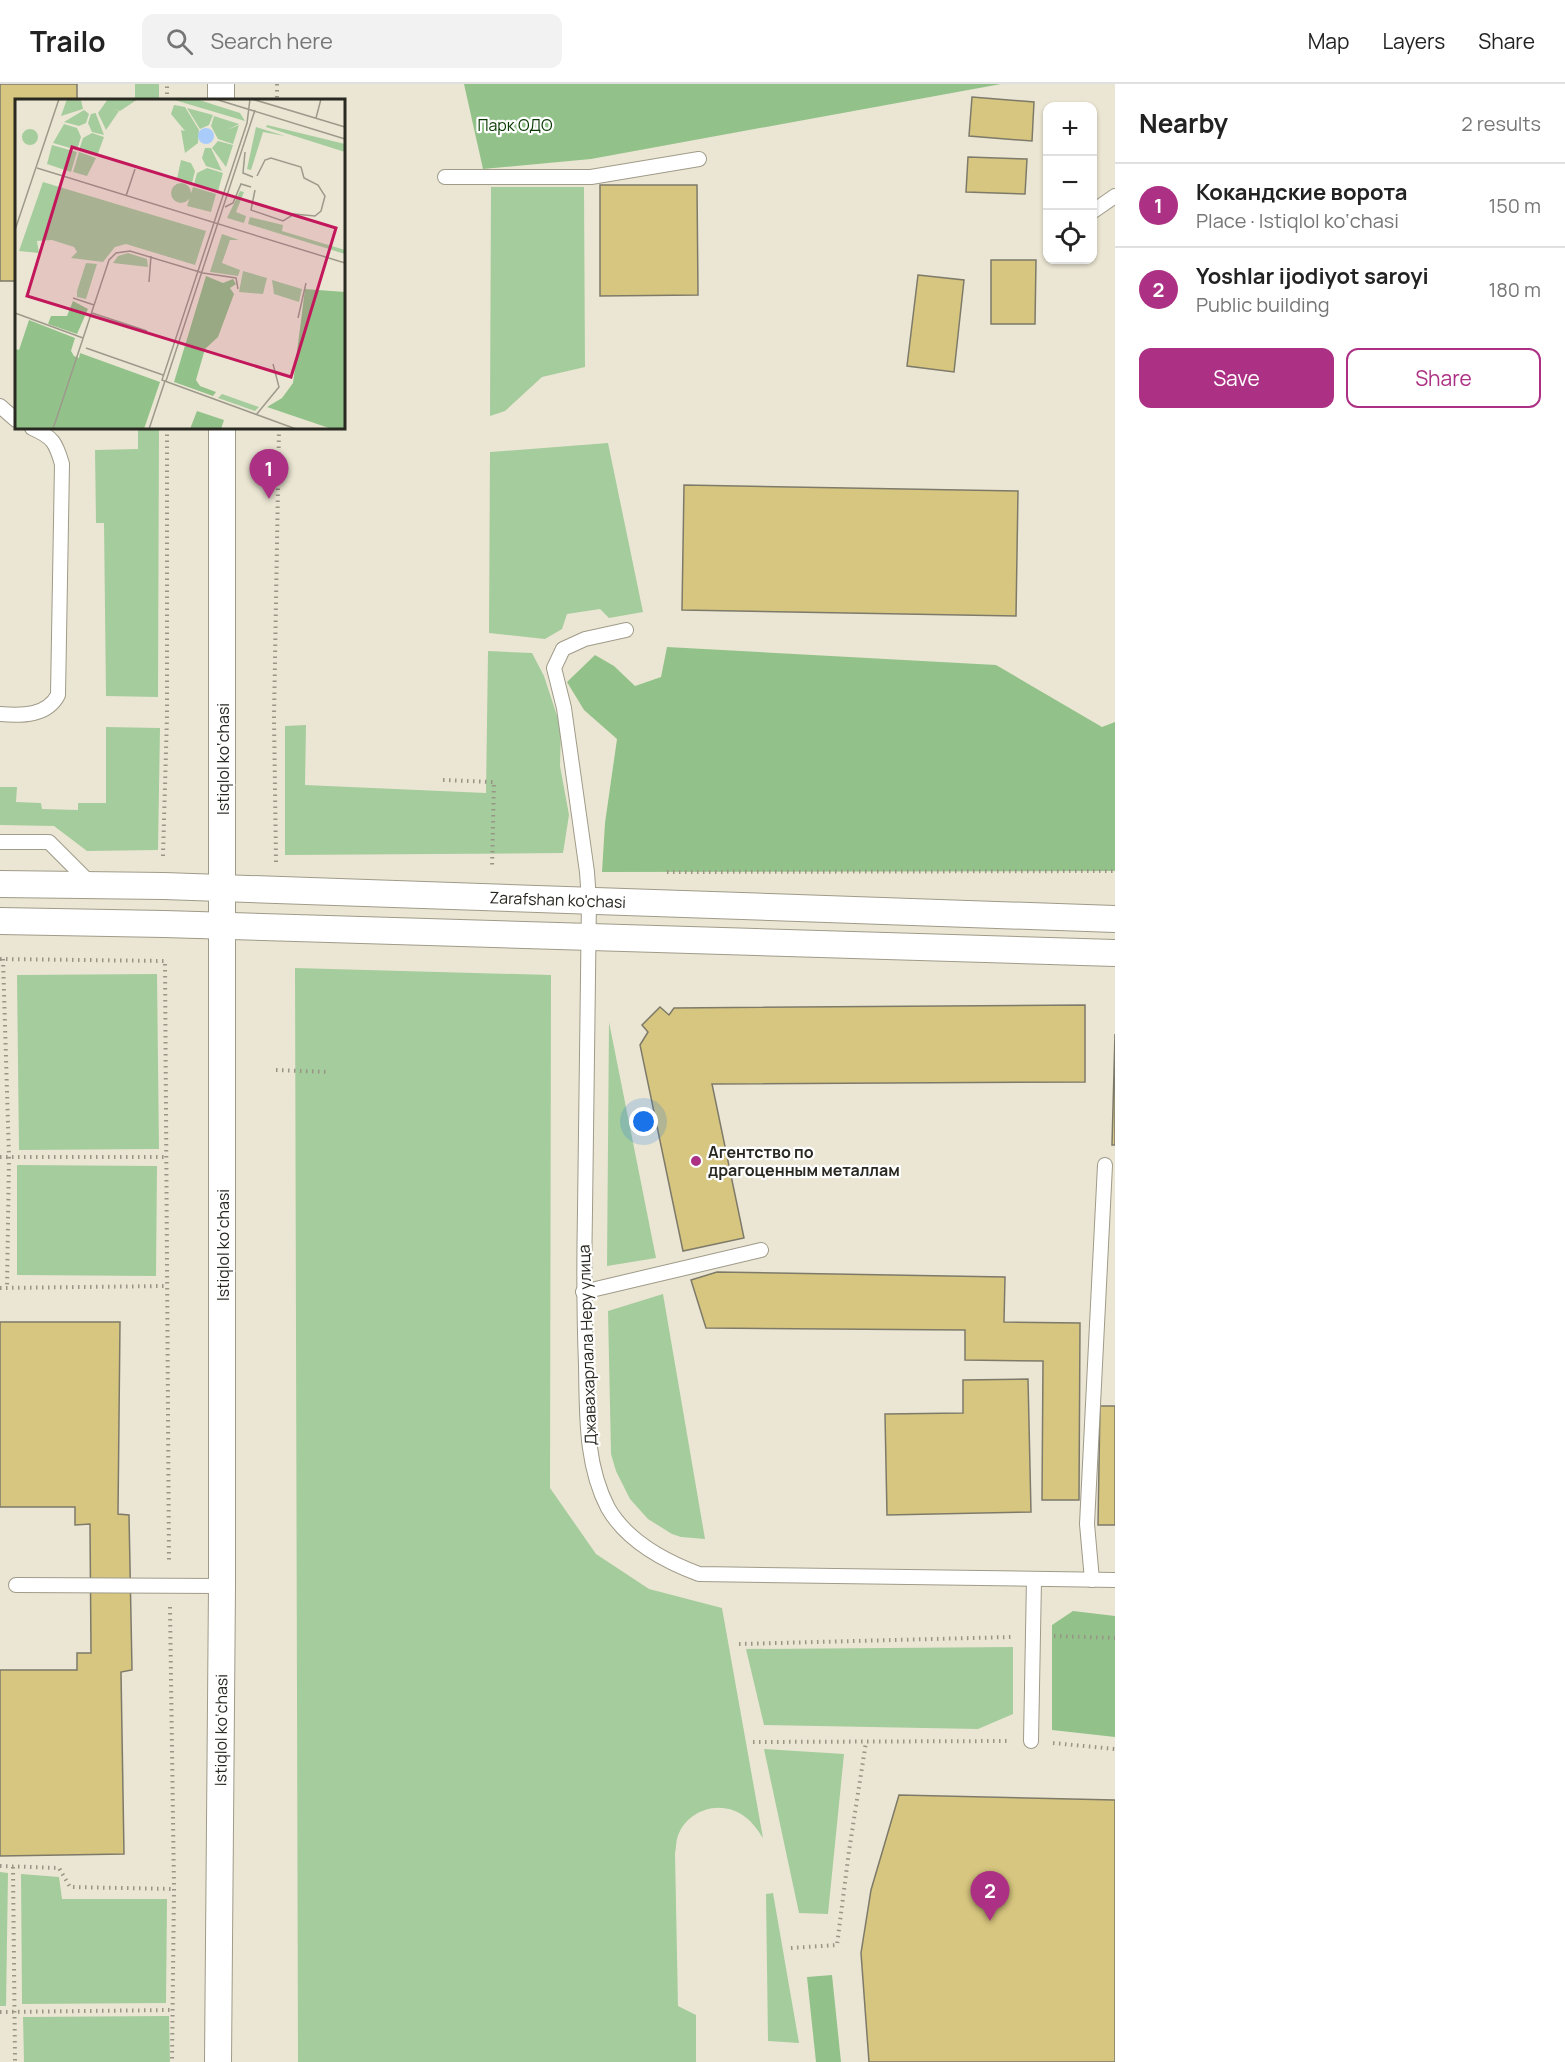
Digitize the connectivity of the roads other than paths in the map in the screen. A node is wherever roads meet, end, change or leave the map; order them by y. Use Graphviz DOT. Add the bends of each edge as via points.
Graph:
graph roads {
  1 [pos="699,159"];
  2 [pos="445,177"];
  3 [pos="1115,196"];
  4 [pos="1095,210"];
  5 [pos="0,406"];
  6 [pos="15,419"];
  7 [pos="34,429"];
  8 [pos="222,429"];
  9 [pos="626,630"];
  10 [pos="0,714"];
  11 [pos="0,843"];
  12 [pos="0,884"];
  13 [pos="92,885"];
  14 [pos="223,888"];
  15 [pos="589,901"];
  16 [pos="1115,919"];
  17 [pos="0,921"];
  18 [pos="223,926"];
  19 [pos="588,937"];
  20 [pos="1115,953"];
  21 [pos="1105,1165"];
  22 [pos="761,1250"];
  23 [pos="584,1292"];
  24 [pos="1034,1578"];
  25 [pos="1092,1580"];
  26 [pos="1115,1580"];
  27 [pos="16,1586"];
  28 [pos="222,1586"];
  29 [pos="1032,1741"];
  30 [pos="218,2062"];
  1 -- 2 [label="lane" via="591,177"];
  3 -- 4 [label="lane"];
  5 -- 6 [label="lane"];
  7 -- 10 [label="lane" via="57,445 62,464 58,695 43,712"];
  8 -- 14 [label="street, Istiqlol ko‘chasi"];
  9 -- 15 [label="lane, Джавахарлала Неру улица" via="585,639 563,649 554,668 564,708"];
  11 -- 13 [label="lane" via="49,842"];
  12 -- 13 [label="street, Zarafshan ko'chasi"];
  13 -- 14 [label="street, Zarafshan ko'chasi"];
  14 -- 15 [label="street, Zarafshan ko'chasi"];
  14 -- 18 [label="street, Istiqlol ko‘chasi"];
  15 -- 16 [label="street, Zarafshan ko'chasi"];
  15 -- 19 [label="lane, Джавахарлала Неру улица"];
  17 -- 18 [label="street"];
  18 -- 19 [label="street"];
  18 -- 28 [label="street, Istiqlol ko‘chasi"];
  19 -- 20 [label="street"];
  19 -- 23 [label="lane, Джавахарлала Неру улица"];
  21 -- 25 [label="lane" via="1087,1524"];
  22 -- 23 [label="lane"];
  23 -- 24 [label="lane, Джавахарлала Неру улица" via="589,1449 608,1507 627,1531 656,1554 699,1574"];
  24 -- 25 [label="lane, Джавахарлала Неру улица"];
  24 -- 29 [label="lane"];
  25 -- 26 [label="lane, Джавахарлала Неру улица"];
  27 -- 28 [label="lane"];
  28 -- 30 [label="street, Istiqlol ko‘chasi"];
}
